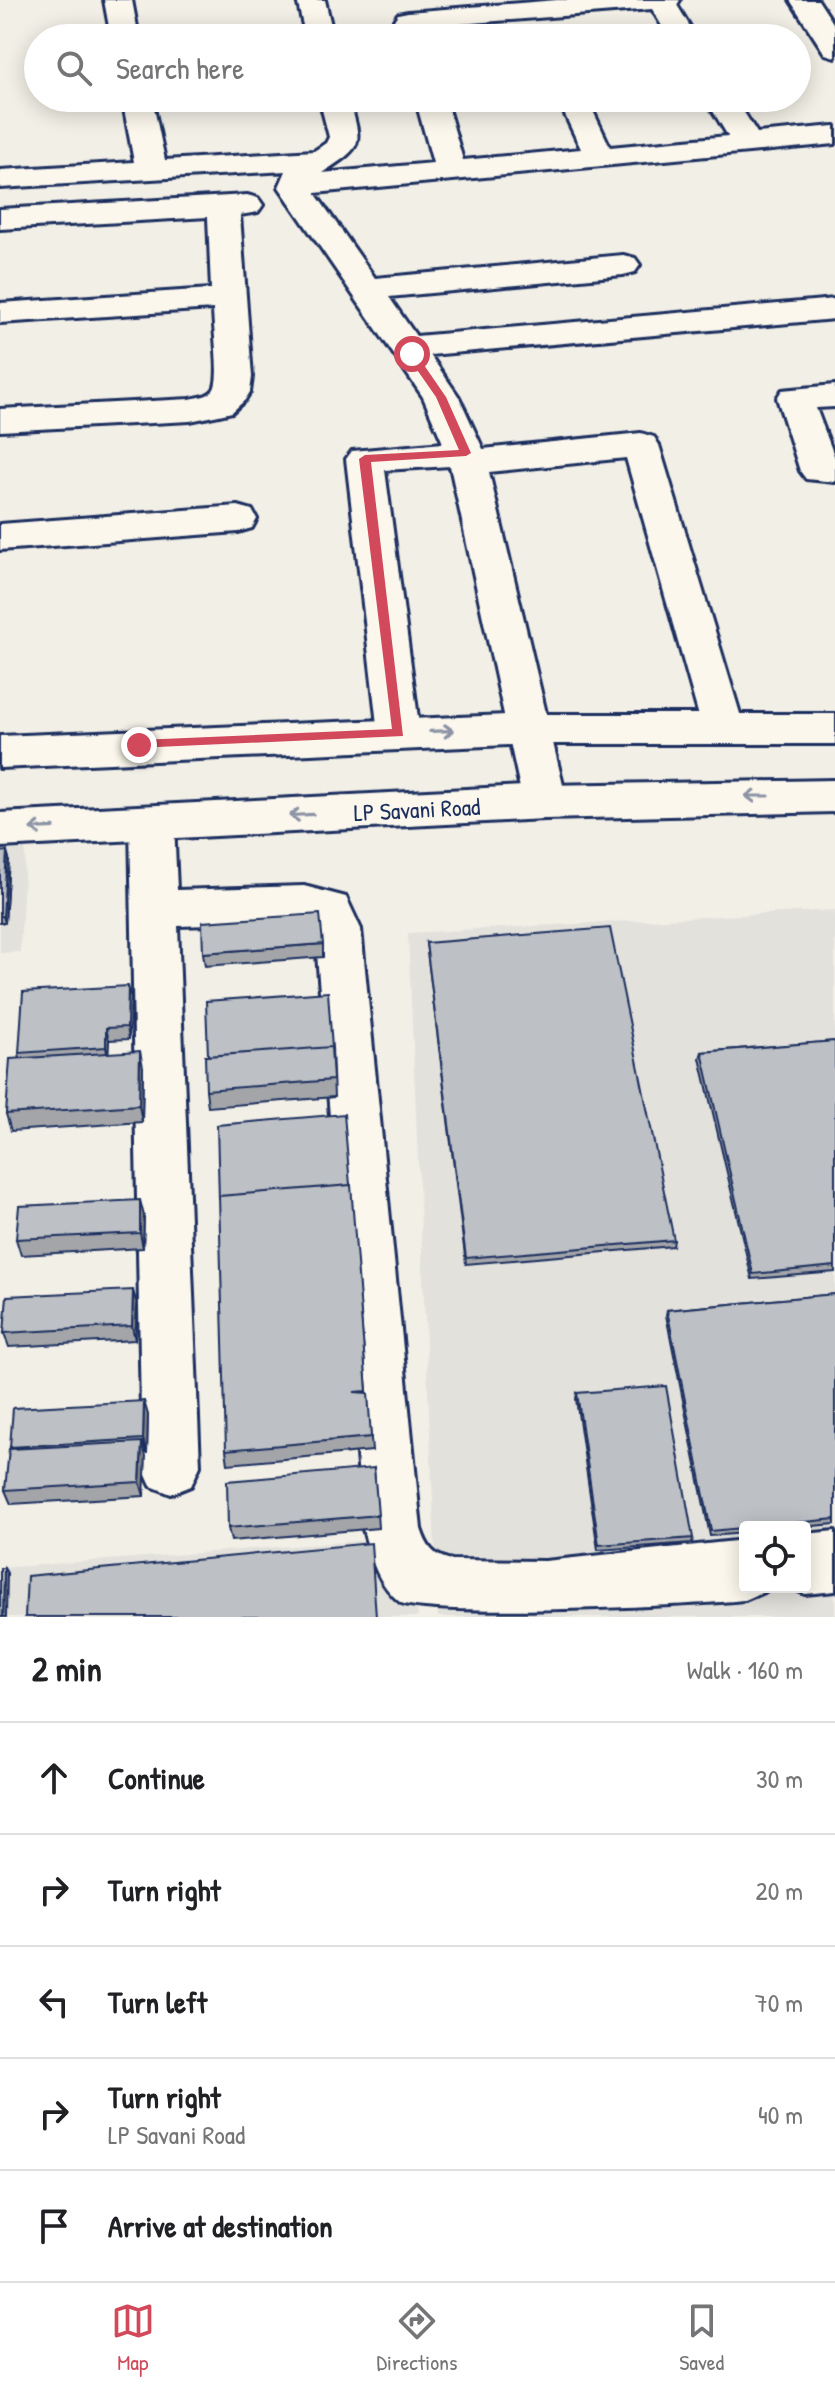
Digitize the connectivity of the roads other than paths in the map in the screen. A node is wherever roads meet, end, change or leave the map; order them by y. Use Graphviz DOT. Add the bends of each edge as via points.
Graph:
graph roads {
  1 [pos="118,0"];
  2 [pos="311,0"];
  3 [pos="804,0"];
  4 [pos="651,1"];
  5 [pos="520,7"];
  6 [pos="407,19"];
  7 [pos="122,24"];
  8 [pos="317,24"];
  9 [pos="534,24"];
  10 [pos="671,24"];
  11 [pos="835,48"];
  12 [pos="140,112"];
  13 [pos="338,112"];
  14 [pos="434,112"];
  15 [pos="579,112"];
  16 [pos="729,112"];
  17 [pos="835,135"];
  18 [pos="748,143"];
  19 [pos="600,157"];
  20 [pos="151,170"];
  21 [pos="451,171"];
  22 [pos="308,173"];
  23 [pos="0,179"];
  24 [pos="0,219"];
  25 [pos="623,265"];
  26 [pos="366,289"];
  27 [pos="229,298"];
  28 [pos="835,309"];
  29 [pos="0,313"];
  30 [pos="407,347"];
  31 [pos="835,396"];
  32 [pos="0,420"];
  33 [pos="467,457"];
  34 [pos="835,470"];
  35 [pos="238,519"];
  36 [pos="0,537"];
  37 [pos="723,727"];
  38 [pos="531,729"];
  39 [pos="835,729"];
  40 [pos="399,733"];
  41 [pos="0,752"];
  42 [pos="835,796"];
  43 [pos="545,802"];
  44 [pos="152,823"];
  45 [pos="0,830"];
  46 [pos="154,909"];
  47 [pos="171,1466"];
  48 [pos="835,1561"];
  49 [pos="811,1563"];
  50 [pos="739,1571"];
  51 [pos="609,1601"];
  1 -- 7 [label="street"];
  2 -- 8 [label="street"];
  3 -- 11 [label="street"];
  4 -- 5 [label="street"];
  4 -- 10 [label="street"];
  5 -- 6 [label="street"];
  5 -- 9 [label="street"];
  12 -- 20 [label="street"];
  13 -- 22 [label="street" via="344,137 340,148"];
  14 -- 21 [label="street"];
  15 -- 19 [label="street"];
  16 -- 18 [label="street"];
  17 -- 18 [label="street"];
  18 -- 19 [label="street"];
  19 -- 21 [label="street"];
  20 -- 22 [label="street"];
  20 -- 23 [label="street"];
  21 -- 22 [label="street"];
  22 -- 26 [label="street"];
  24 -- 27 [label="street" via="235,206"];
  25 -- 26 [label="street"];
  26 -- 30 [label="street"];
  27 -- 29 [label="street"];
  27 -- 32 [label="street" via="234,377 232,392 219,404"];
  28 -- 30 [label="street"];
  30 -- 33 [label="street" via="441,397"];
  31 -- 34 [label="street" via="795,398 819,471"];
  33 -- 37 [label="street" via="641,445"];
  33 -- 38 [label="street"];
  33 -- 40 [label="street" via="365,459"];
  35 -- 36 [label="street"];
  37 -- 38 [label="street"];
  37 -- 39 [label="street"];
  40 -- 38 [label="street, one-way"];
  38 -- 43 [label="street"];
  40 -- 41 [label="street"];
  42 -- 43 [label="street, LP Savani Road, one-way"];
  43 -- 44 [label="street, LP Savani Road, one-way"];
  44 -- 45 [label="street, LP Savani Road, one-way"];
  44 -- 46 [label="street"];
  46 -- 47 [label="street"];
  46 -- 51 [label="street" via="304,904 330,910 338,929 392,1529 402,1563 424,1584 452,1590 545,1591"];
  48 -- 49 [label="street"];
  50 -- 51 [label="street"];
}
